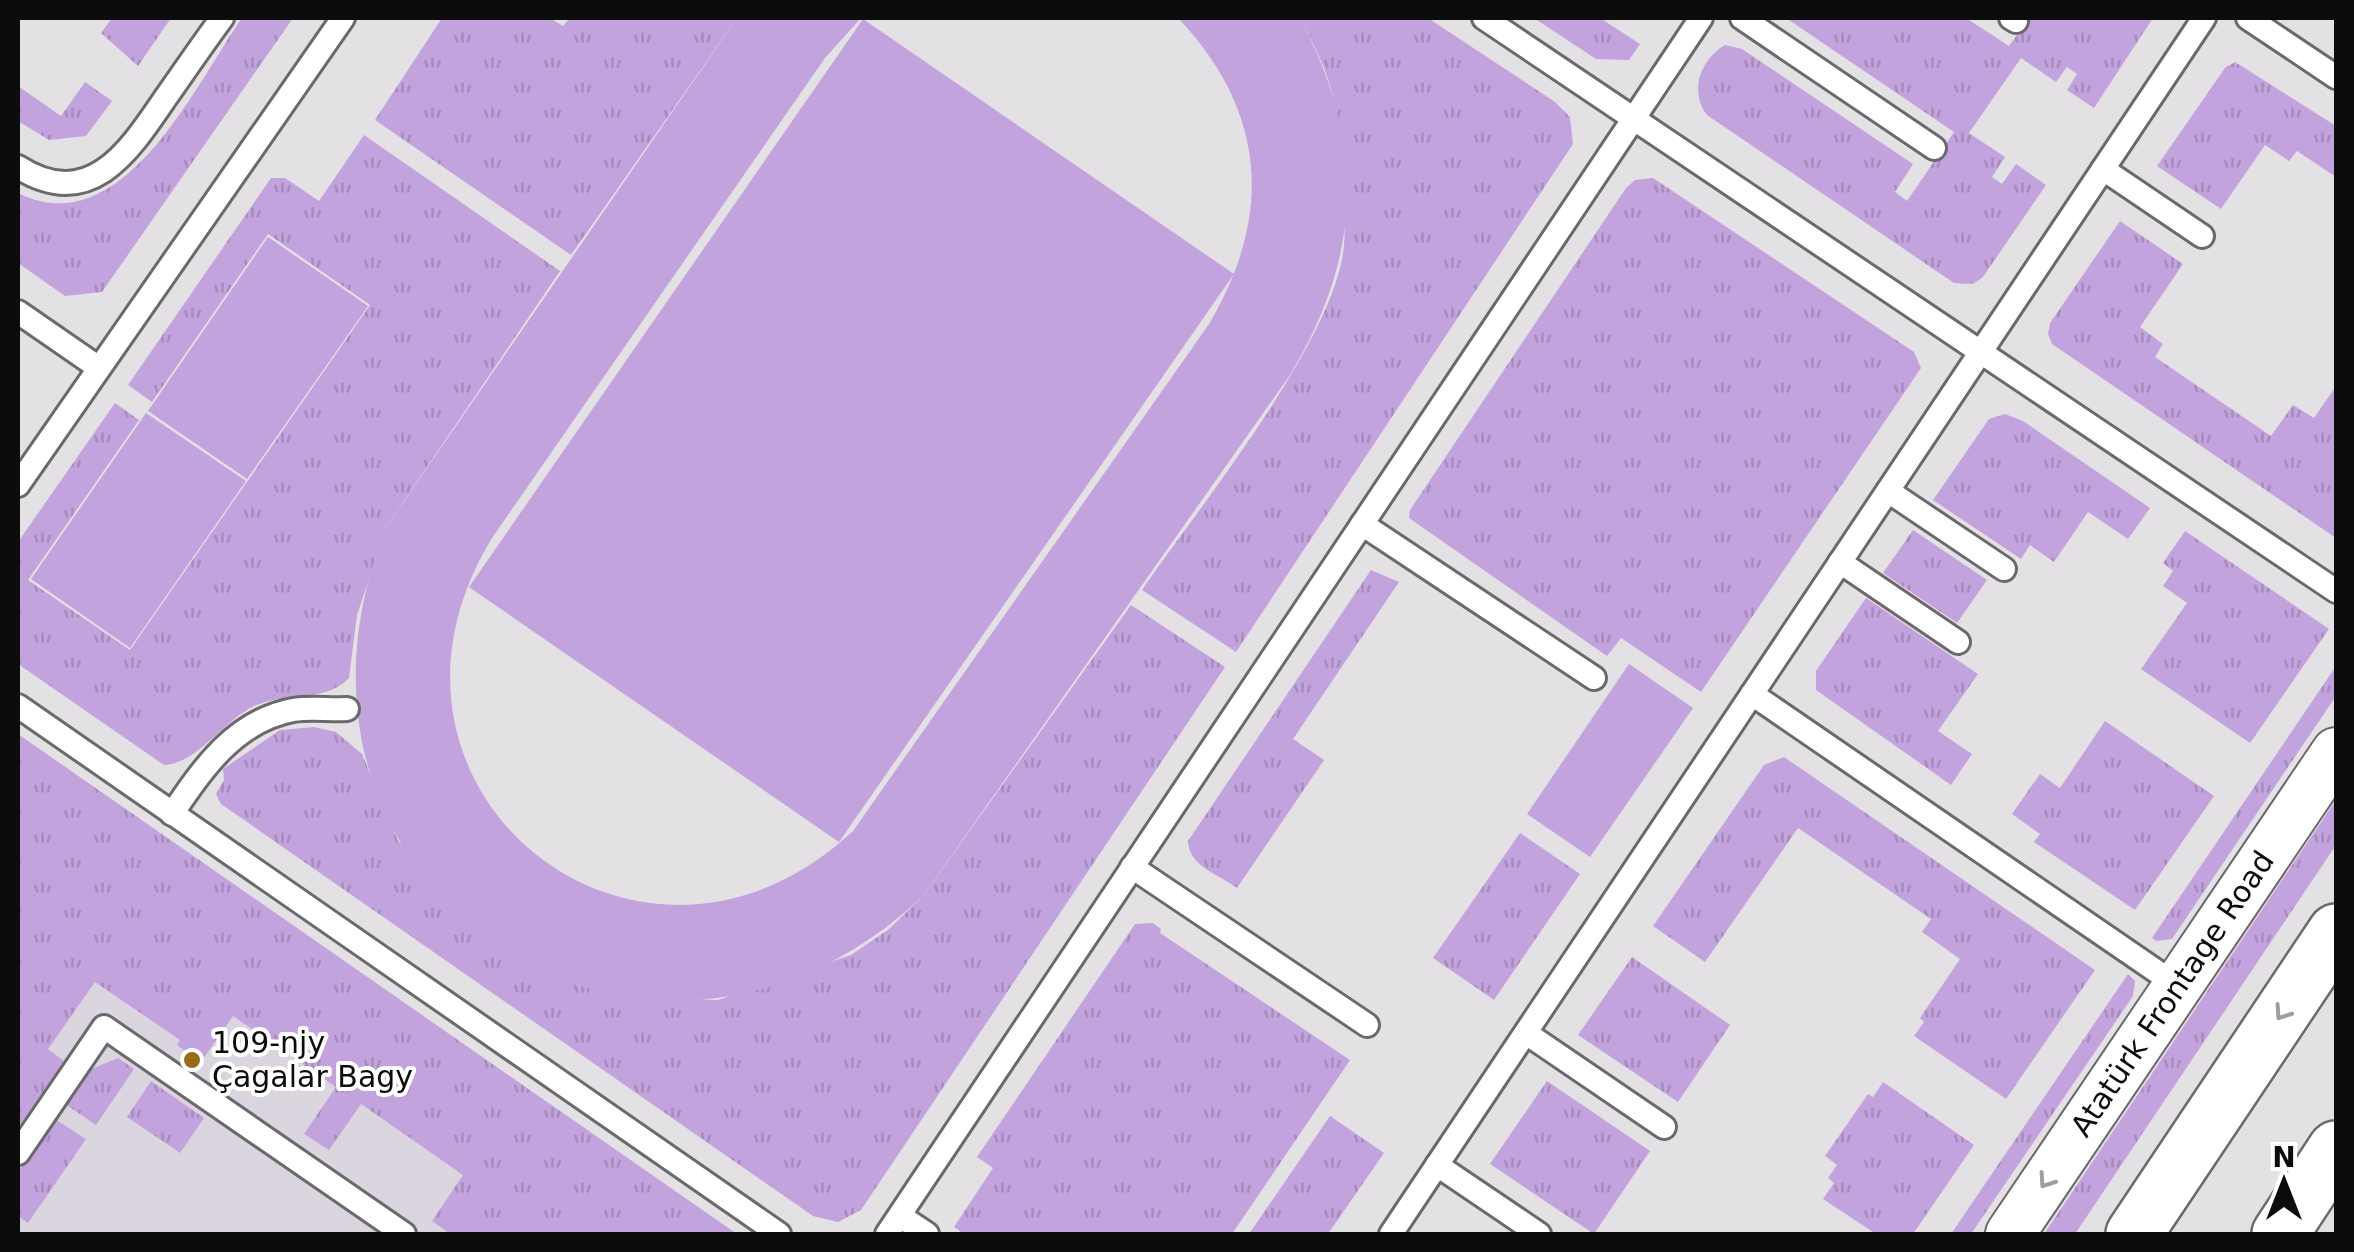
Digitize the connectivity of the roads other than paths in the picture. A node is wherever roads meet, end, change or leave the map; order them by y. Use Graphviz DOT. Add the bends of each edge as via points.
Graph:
graph roads {
  1 [pos="222,18"];
  2 [pos="343,18"];
  3 [pos="1484,18"];
  4 [pos="1701,18"];
  5 [pos="1742,18"];
  6 [pos="2204,18"];
  7 [pos="2248,18"];
  8 [pos="2336,78"];
  9 [pos="1634,118"];
  10 [pos="1934,148"];
  11 [pos="18,167"];
  12 [pos="2103,169"];
  13 [pos="2202,236"];
  14 [pos="18,312"];
  15 [pos="1981,351"];
  16 [pos="99,368"];
  17 [pos="18,486"];
  18 [pos="1888,491"];
  19 [pos="1362,524"];
  20 [pos="1840,562"];
  21 [pos="2004,569"];
  22 [pos="2336,590"];
  23 [pos="1958,642"];
  24 [pos="1594,678"];
  25 [pos="1752,694"];
  26 [pos="18,706"];
  27 [pos="348,709"];
  28 [pos="2336,752"];
  29 [pos="172,814"];
  30 [pos="1132,867"];
  31 [pos="2336,932"];
  32 [pos="2178,986"];
  33 [pos="1367,1024"];
  34 [pos="1526,1032"];
  35 [pos="1664,1127"];
  36 [pos="2336,1150"];
  37 [pos="18,1153"];
  38 [pos="1437,1165"];
  39 [pos="893,1225"];
  40 [pos="404,1234"];
  41 [pos="779,1234"];
  42 [pos="927,1234"];
  43 [pos="1390,1234"];
  44 [pos="1539,1234"];
  45 [pos="2010,1234"];
  46 [pos="2134,1234"];
  47 [pos="2280,1234"];
  1 -- 11 [label="lane" via="116,165 71,182 38,178"];
  2 -- 16 [label="lane"];
  3 -- 9 [label="lane"];
  4 -- 9 [label="lane"];
  5 -- 10 [label="lane"];
  6 -- 12 [label="lane"];
  7 -- 8 [label="lane"];
  9 -- 15 [label="lane"];
  9 -- 19 [label="lane"];
  12 -- 13 [label="lane"];
  12 -- 15 [label="lane"];
  14 -- 16 [label="lane"];
  15 -- 18 [label="lane"];
  15 -- 22 [label="lane"];
  16 -- 17 [label="lane"];
  18 -- 20 [label="lane"];
  18 -- 21 [label="lane"];
  19 -- 24 [label="lane"];
  19 -- 30 [label="lane"];
  20 -- 23 [label="lane"];
  20 -- 25 [label="lane"];
  25 -- 32 [label="lane"];
  25 -- 34 [label="lane"];
  26 -- 29 [label="lane"];
  27 -- 29 [label="lane" via="295,710 245,730 208,762"];
  28 -- 32 [label="street, Atatürk Frontage Road"];
  29 -- 41 [label="lane"];
  30 -- 33 [label="lane"];
  30 -- 39 [label="lane"];
  31 -- 46 [label="main road, one-way"];
  32 -- 45 [label="street, Atatürk Frontage Road, one-way"];
  34 -- 35 [label="lane"];
  34 -- 38 [label="lane"];
  36 -- 47 [label="main road"];
  37 -- 40 [label="lane" via="104,1028"];
  38 -- 43 [label="lane"];
  38 -- 44 [label="lane"];
  39 -- 42 [label="lane"];
}
